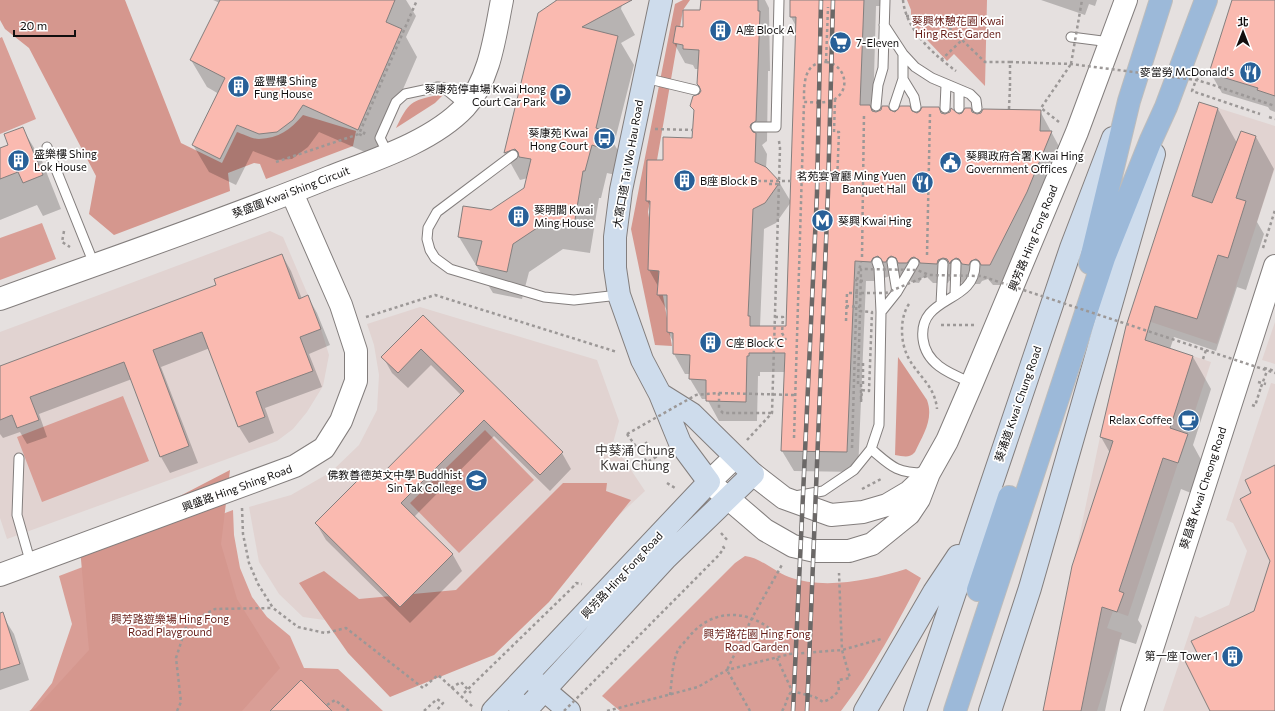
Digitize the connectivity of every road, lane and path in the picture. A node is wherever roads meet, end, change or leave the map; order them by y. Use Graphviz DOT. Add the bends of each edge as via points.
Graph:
graph roads {
  1 [pos="417,0"];
  2 [pos="502,0"];
  3 [pos="661,0"];
  4 [pos="779,0"];
  5 [pos="885,0"];
  6 [pos="903,0"];
  7 [pos="1082,0"];
  8 [pos="1126,0"];
  9 [pos="1161,0"];
  10 [pos="1206,0"];
  11 [pos="828,7"];
  12 [pos="906,16"];
  13 [pos="884,25"];
  14 [pos="1071,37"];
  15 [pos="962,40"];
  16 [pos="1104,41"];
  17 [pos="903,54"];
  18 [pos="941,60"];
  19 [pos="826,62"];
  20 [pos="1010,62"];
  21 [pos="1071,64"];
  22 [pos="1085,67"];
  23 [pos="1209,72"];
  24 [pos="961,74"];
  25 [pos="645,78"];
  26 [pos="903,79"];
  27 [pos="1196,80"];
  28 [pos="946,85"];
  29 [pos="695,90"];
  30 [pos="959,90"];
  31 [pos="835,99"];
  32 [pos="1129,101"];
  33 [pos="804,102"];
  34 [pos="466,106"];
  35 [pos="876,106"];
  36 [pos="894,106"];
  37 [pos="1275,106"];
  38 [pos="916,107"];
  39 [pos="1166,107"];
  40 [pos="945,108"];
  41 [pos="959,108"];
  42 [pos="977,108"];
  43 [pos="1010,109"];
  44 [pos="864,113"];
  45 [pos="1260,114"];
  46 [pos="1269,117"];
  47 [pos="1064,118"];
  48 [pos="1275,119"];
  49 [pos="756,127"];
  50 [pos="776,127"];
  51 [pos="659,129"];
  52 [pos="693,130"];
  53 [pos="47,146"];
  54 [pos="388,154"];
  55 [pos="513,155"];
  56 [pos="276,162"];
  57 [pos="752,181"];
  58 [pos="792,181"];
  59 [pos="837,182"];
  60 [pos="769,184"];
  61 [pos="779,184"];
  62 [pos="292,193"];
  63 [pos="63,227"];
  64 [pos="69,246"];
  65 [pos="862,257"];
  66 [pos="877,262"];
  67 [pos="892,262"];
  68 [pos="914,263"];
  69 [pos="94,264"];
  70 [pos="943,264"];
  71 [pos="956,264"];
  72 [pos="975,265"];
  73 [pos="1275,266"];
  74 [pos="998,273"];
  75 [pos="929,274"];
  76 [pos="869,276"];
  77 [pos="992,288"];
  78 [pos="871,290"];
  79 [pos="897,292"];
  80 [pos="860,294"];
  81 [pos="619,296"];
  82 [pos="956,296"];
  83 [pos="870,298"];
  84 [pos="0,299"];
  85 [pos="941,304"];
  86 [pos="846,306"];
  87 [pos="870,306"];
  88 [pos="860,307"];
  89 [pos="860,311"];
  90 [pos="881,312"];
  91 [pos="370,316"];
  92 [pos="775,317"];
  93 [pos="846,321"];
  94 [pos="977,325"];
  95 [pos="902,326"];
  96 [pos="923,326"];
  97 [pos="774,339"];
  98 [pos="1206,350"];
  99 [pos="616,352"];
  100 [pos="1203,359"];
  101 [pos="1267,371"];
  102 [pos="1275,374"];
  103 [pos="972,383"];
  104 [pos="854,384"];
  105 [pos="859,384"];
  106 [pos="868,384"];
  107 [pos="1262,387"];
  108 [pos="720,393"];
  109 [pos="660,394"];
  110 [pos="795,395"];
  111 [pos="867,398"];
  112 [pos="772,413"];
  113 [pos="794,438"];
  114 [pos="644,440"];
  115 [pos="857,446"];
  116 [pos="740,449"];
  117 [pos="871,449"];
  118 [pos="854,451"];
  119 [pos="851,456"];
  120 [pos="19,458"];
  121 [pos="929,472"];
  122 [pos="753,474"];
  123 [pos="709,482"];
  124 [pos="784,498"];
  125 [pos="728,500"];
  126 [pos="242,513"];
  127 [pos="975,530"];
  128 [pos="1006,531"];
  129 [pos="722,545"];
  130 [pos="786,558"];
  131 [pos="31,564"];
  132 [pos="839,569"];
  133 [pos="0,574"];
  134 [pos="582,584"];
  135 [pos="273,608"];
  136 [pos="752,618"];
  137 [pos="912,630"];
  138 [pos="842,650"];
  139 [pos="790,654"];
  140 [pos="777,658"];
  141 [pos="727,670"];
  142 [pos="528,676"];
  143 [pos="452,688"];
  144 [pos="792,691"];
  145 [pos="544,692"];
  146 [pos="471,693"];
  147 [pos="461,696"];
  148 [pos="509,696"];
  149 [pos="670,696"];
  150 [pos="327,705"];
  151 [pos="177,711"];
  152 [pos="349,711"];
  153 [pos="424,711"];
  154 [pos="436,711"];
  155 [pos="478,711"];
  156 [pos="493,711"];
  157 [pos="525,711"];
  158 [pos="564,711"];
  159 [pos="569,711"];
  160 [pos="607,711"];
  161 [pos="750,711"];
  162 [pos="782,711"];
  163 [pos="865,711"];
  164 [pos="915,711"];
  165 [pos="939,711"];
  166 [pos="955,711"];
  167 [pos="990,711"];
  168 [pos="1132,711"];
  1 -- 56 [label="path" via="359,134"];
  2 -- 34 [label="street, 葵盛圍 Kwai Shing Circuit" via="486,70 479,88"];
  3 -- 25 [label="main road, 大窩口道 Tai Wo Hau Road"];
  4 -- 50 [label="lane"];
  5 -- 13 [label="lane"];
  6 -- 12 [label="path"];
  7 -- 21 [label="path, bridge"];
  8 -- 16 [label="street, 興芳路 Hing Fong Road"];
  9 -- 32 [label="main road, 葵涌道 Kwai Chung Road"];
  10 -- 39 [label="main road, 葵涌道 Kwai Chung Road"];
  11 -- 19 [label="path"];
  12 -- 15 [label="path" via="937,16"];
  12 -- 18 [label="path" via="924,43"];
  13 -- 17 [label="lane"];
  13 -- 35 [label="lane" via="883,68"];
  14 -- 16 [label="lane"];
  15 -- 18 [label="path"];
  15 -- 20 [label="path" via="985,62"];
  16 -- 22 [label="path"];
  16 -- 103 [label="street, 興芳路 Hing Fong Road" via="1077,132"];
  17 -- 26 [label="lane"];
  17 -- 28 [label="lane" via="915,67"];
  18 -- 24 [label="path"];
  19 -- 31 [label="path" via="835,64 844,75 844,88"];
  19 -- 33 [label="path" via="816,63 806,72"];
  20 -- 21 [label="path, bridge"];
  20 -- 43 [label="path, bridge"];
  21 -- 27 [label="path, bridge"];
  21 -- 47 [label="path" via="1041,108 1061,124"];
  23 -- 27 [label="path, bridge"];
  25 -- 29 [label="lane"];
  25 -- 81 [label="main road, 大窩口道 Tai Wo Hau Road" via="621,190 615,237"];
  26 -- 36 [label="lane"];
  26 -- 38 [label="lane" via="914,97"];
  27 -- 37 [label="path, bridge"];
  27 -- 45 [label="path, bridge" via="1192,91"];
  28 -- 30 [label="lane"];
  28 -- 40 [label="lane"];
  30 -- 41 [label="lane"];
  30 -- 42 [label="lane" via="970,94 976,100"];
  31 -- 33 [label="path"];
  31 -- 59 [label="path" via="834,132 839,132"];
  32 -- 127 [label="main road, 葵涌道 Kwai Chung Road" via="1071,248"];
  32 -- 128 [label="main road, 葵涌道 Kwai Chung Road" via="1093,254"];
  33 -- 110 [label="path, bridge"];
  34 -- 54 [label="street, 葵盛圍 Kwai Shing Circuit" via="448,124"];
  34 -- 54 [label="lane" via="444,88 405,94 396,102 380,138"];
  39 -- 128 [label="main road, 葵涌道 Kwai Chung Road" via="1104,258"];
  39 -- 167 [label="main road, 葵涌道 Kwai Chung Road" via="1030,588"];
  44 -- 65 [label="path"];
  46 -- 48 [label="path"];
  49 -- 50 [label="lane"];
  50 -- 61 [label="path" via="780,148"];
  51 -- 52 [label="path"];
  53 -- 69 [label="lane"];
  54 -- 62 [label="street, 葵盛圍 Kwai Shing Circuit"];
  55 -- 81 [label="lane" via="437,212 428,228 427,239 435,258 450,269 544,296 574,300"];
  57 -- 58 [label="path, bridge"];
  60 -- 61 [label="path"];
  61 -- 92 [label="path"];
  62 -- 69 [label="street, 葵盛圍 Kwai Shing Circuit"];
  62 -- 131 [label="street, 興盛路 Hing Shing Road" via="343,312 356,351 356,381 342,421 324,448 295,466"];
  63 -- 64 [label="path" via="62,242"];
  65 -- 76 [label="path"];
  65 -- 104 [label="path" via="856,280"];
  66 -- 90 [label="lane"];
  67 -- 79 [label="lane"];
  68 -- 79 [label="lane"];
  69 -- 84 [label="street, 葵盛圍 Kwai Shing Circuit"];
  70 -- 85 [label="lane"];
  71 -- 82 [label="lane"];
  72 -- 82 [label="lane" via="969,286"];
  73 -- 168 [label="street, 葵昌路 Kwai Cheong Road"];
  74 -- 77 [label="path"];
  75 -- 80 [label="path, bridge" via="886,294"];
  75 -- 80 [label="path, bridge" via="917,270 861,270"];
  75 -- 98 [label="path, bridge" via="981,276"];
  78 -- 83 [label="path"];
  79 -- 90 [label="lane"];
  80 -- 86 [label="path, bridge" via="847,294"];
  80 -- 88 [label="path, bridge"];
  81 -- 109 [label="main road, 大窩口道 Tai Wo Hau Road" via="642,360"];
  82 -- 85 [label="lane"];
  85 -- 96 [label="lane" via="926,316"];
  86 -- 88 [label="path, bridge"];
  86 -- 93 [label="path, bridge"];
  87 -- 106 [label="path"];
  88 -- 89 [label="path, bridge"];
  89 -- 105 [label="path"];
  89 -- 105 [label="path, bridge" via="872,312 869,391 862,390 861,402"];
  90 -- 117 [label="lane" via="879,425"];
  91 -- 99 [label="path" via="435,295"];
  92 -- 97 [label="path"];
  92 -- 97 [label="path" via="783,317 782,333 786,340"];
  94 -- 96 [label="path"];
  95 -- 96 [label="path"];
  96 -- 103 [label="lane" via="926,352 932,361"];
  97 -- 112 [label="path"];
  98 -- 100 [label="path"];
  98 -- 101 [label="path, bridge"];
  101 -- 102 [label="path, bridge"];
  101 -- 107 [label="path, bridge"];
  103 -- 121 [label="street, 興芳路 Hing Fong Road" via="947,441"];
  104 -- 105 [label="path"];
  104 -- 119 [label="path"];
  105 -- 106 [label="path"];
  106 -- 111 [label="path"];
  108 -- 110 [label="path, bridge"];
  108 -- 112 [label="path, bridge" via="719,410 723,413"];
  108 -- 114 [label="path, bridge" via="696,395 627,434 647,462 656,457"];
  109 -- 116 [label="main road"];
  109 -- 123 [label="main road, 大窩口道 Tai Wo Hau Road" via="680,443"];
  110 -- 113 [label="path, bridge"];
  112 -- 116 [label="path"];
  115 -- 118 [label="path"];
  116 -- 122 [label="main road, 興芳路 Hing Fong Road"];
  116 -- 123 [label="street, 興芳路 Hing Fong Road"];
  117 -- 121 [label="lane" via="906,473"];
  117 -- 124 [label="lane" via="854,470 822,491"];
  120 -- 131 [label="lane" via="17,515"];
  121 -- 124 [label="street, 興芳路 Hing Fong Road" via="903,496 887,505 863,512 831,515"];
  121 -- 125 [label="street, 興芳路 Hing Fong Road" via="919,499 909,514 872,544 849,551 815,551 793,546 765,530"];
  122 -- 124 [label="street, 興芳路 Hing Fong Road"];
  122 -- 125 [label="main road, 興芳路 Hing Fong Road"];
  123 -- 125 [label="street"];
  123 -- 142 [label="main road, 興芳路 Hing Fong Road"];
  125 -- 145 [label="main road, 興芳路 Hing Fong Road" via="661,564"];
  126 -- 135 [label="path" via="249,563"];
  127 -- 137 [label="main road"];
  127 -- 164 [label="main road, 葵涌道 Kwai Chung Road"];
  128 -- 165 [label="main road, 葵涌道 Kwai Chung Road"];
  128 -- 166 [label="main road, 葵涌道 Kwai Chung Road"];
  129 -- 158 [label="path, bridge" via="724,548 719,555"];
  130 -- 136 [label="path"];
  131 -- 133 [label="street, 興盛路 Hing Shing Road"];
  132 -- 138 [label="path"];
  134 -- 147 [label="path, bridge" via="576,583"];
  135 -- 143 [label="path" via="298,627 325,633 346,628 423,688 438,675"];
  135 -- 151 [label="path" via="215,609 187,624 176,658 181,702"];
  136 -- 139 [label="path" via="770,628"];
  136 -- 141 [label="path"];
  136 -- 149 [label="path" via="739,615 713,618 695,629 678,650"];
  137 -- 138 [label="path"];
  137 -- 163 [label="main road"];
  138 -- 139 [label="path"];
  138 -- 144 [label="path" via="850,678 838,680 839,691 830,699 823,702 815,697"];
  139 -- 140 [label="path"];
  140 -- 141 [label="path"];
  140 -- 144 [label="path"];
  141 -- 149 [label="path" via="698,687"];
  141 -- 161 [label="path"];
  142 -- 145 [label="main road"];
  142 -- 148 [label="main road, 興芳路 Hing Fong Road"];
  143 -- 146 [label="path" via="461,682"];
  143 -- 147 [label="path"];
  144 -- 162 [label="path"];
  145 -- 157 [label="main road, 興芳路 Hing Fong Road"];
  145 -- 159 [label="main road"];
  147 -- 155 [label="path"];
  148 -- 156 [label="main road, 興芳路 Hing Fong Road"];
  148 -- 157 [label="main road"];
  149 -- 160 [label="path"];
  150 -- 152 [label="path" via="335,700"];
  153 -- 154 [label="path" via="437,698 443,703"];
}
